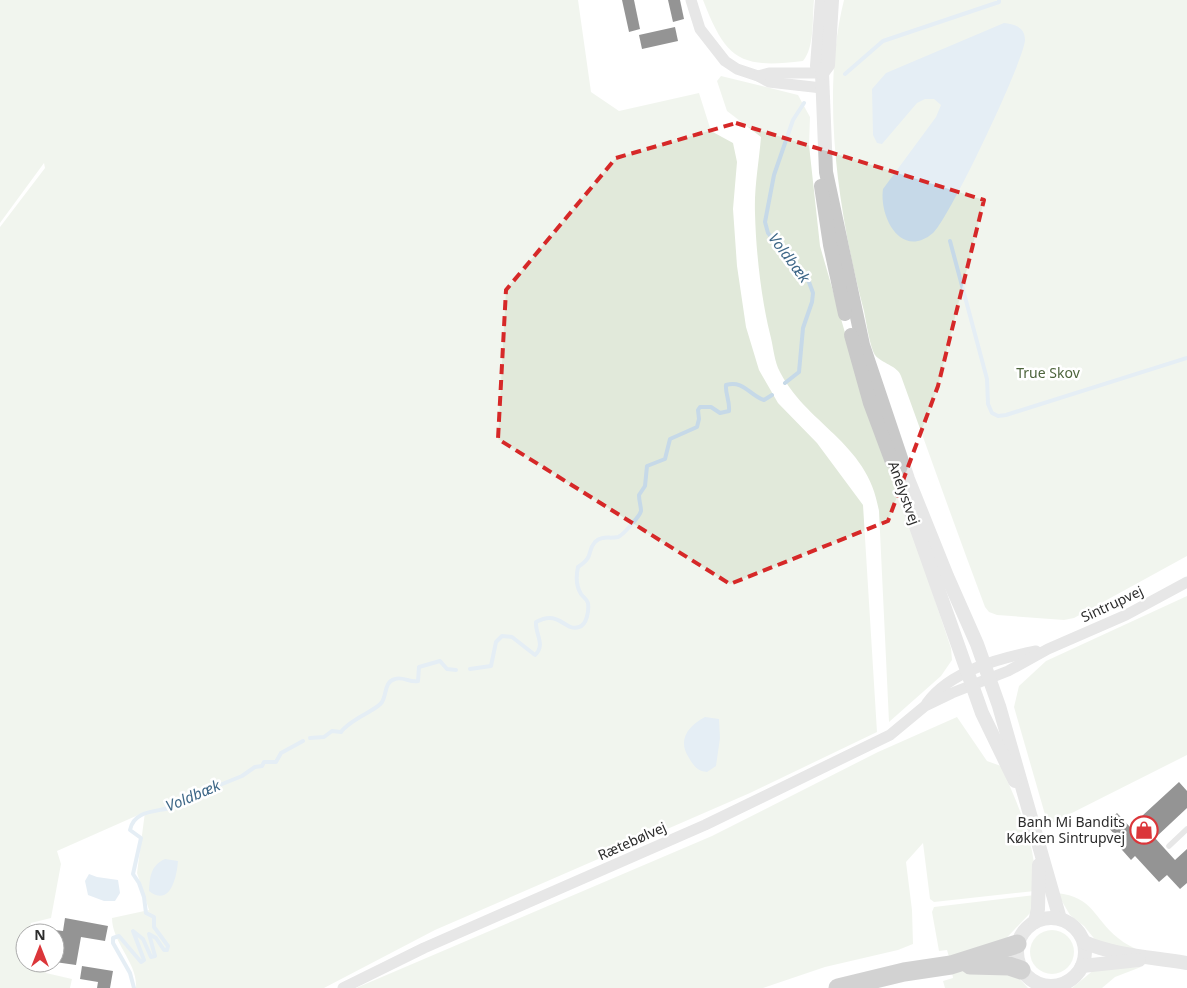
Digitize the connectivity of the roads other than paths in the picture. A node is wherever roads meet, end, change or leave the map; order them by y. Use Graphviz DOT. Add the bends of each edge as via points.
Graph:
graph roads {
  1 [pos="691,0"];
  2 [pos="822,0"];
  3 [pos="832,0"];
  4 [pos="822,73"];
  5 [pos="758,76"];
  6 [pos="822,88"];
  7 [pos="826,172"];
  8 [pos="1187,582"];
  9 [pos="987,672"];
  10 [pos="970,679"];
  11 [pos="1027,804"];
  12 [pos="1187,829"];
  13 [pos="1169,846"];
  14 [pos="1039,847"];
  15 [pos="1060,919"];
  16 [pos="1035,922"];
  17 [pos="1084,942"];
  18 [pos="1017,944"];
  19 [pos="1149,959"];
  20 [pos="1187,963"];
  21 [pos="951,965"];
  22 [pos="1082,966"];
  23 [pos="1021,970"];
  24 [pos="1037,986"];
  25 [pos="1060,987"];
  26 [pos="343,988"];
  27 [pos="838,988"];
  1 -- 5 [label="street" via="700,29 720,57 737,69"];
  2 -- 4 [label="street, Anelystvej" via="817,66"];
  3 -- 4 [label="street, Anelystvej" via="828,65"];
  4 -- 5 [label="street"];
  4 -- 6 [label="street, Anelystvej"];
  5 -- 6 [label="street" via="768,82"];
  6 -- 7 [label="street, Anelystvej"];
  7 -- 9 [label="street, Anelystvej" via="850,296 880,399 931,539"];
  7 -- 10 [label="street, Anelystvej" via="820,179 830,245 854,347 870,403"];
  8 -- 9 [label="street, Sintrupvej" via="1126,615 1048,649 1002,658"];
  9 -- 10 [label="street, Sintrupvej"];
  9 -- 11 [label="street, Anelystvej"];
  10 -- 11 [label="street, Anelystvej" via="997,747"];
  10 -- 26 [label="street, Rætebølvej" via="947,682 925,706 890,735 705,825 424,948"];
  11 -- 14 [label="street, Anelystvej"];
  12 -- 13 [label="lane"];
  14 -- 15 [label="street, Anelystvej"];
  14 -- 16 [label="street, Anelystvej"];
  15 -- 16 [label="street" via="1047,918"];
  15 -- 17 [label="street" via="1074,928"];
  16 -- 18 [label="street" via="1024,931"];
  17 -- 19 [label="street" via="1095,948"];
  17 -- 22 [label="street"];
  18 -- 21 [label="highway"];
  18 -- 23 [label="street"];
  19 -- 20 [label="street"];
  19 -- 22 [label="street"];
  21 -- 23 [label="highway" via="1009,966"];
  21 -- 27 [label="highway" via="904,972"];
  22 -- 25 [label="street" via="1071,980"];
  23 -- 24 [label="street"];
  24 -- 25 [label="street"];
}
